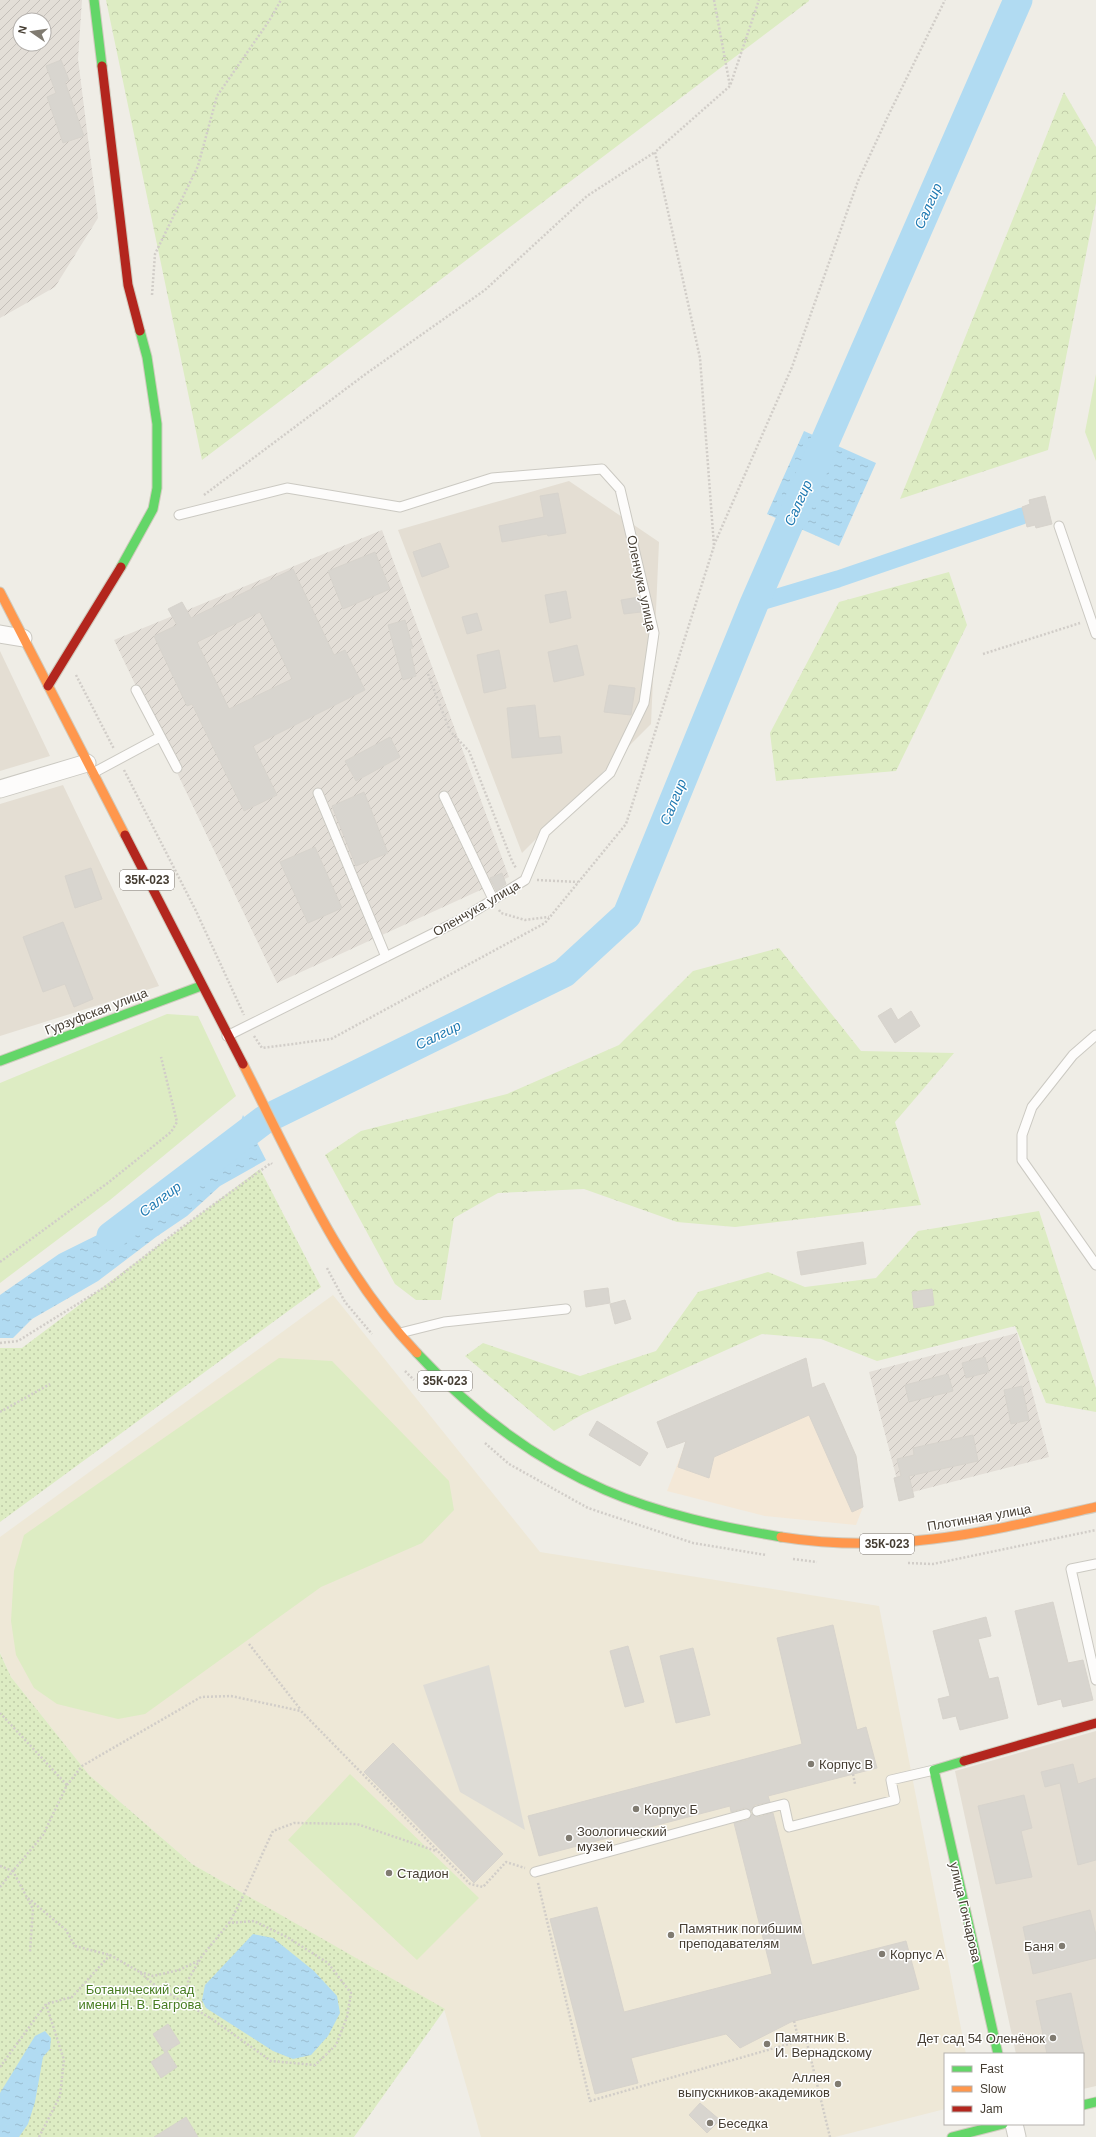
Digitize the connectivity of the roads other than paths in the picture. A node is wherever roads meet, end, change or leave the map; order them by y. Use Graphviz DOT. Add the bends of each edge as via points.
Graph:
graph roads {
  1 [pos="94,0"];
  2 [pos="179,514"];
  3 [pos="1059,526"];
  4 [pos="0,592"];
  5 [pos="0,634"];
  6 [pos="1096,634"];
  7 [pos="23,638"];
  8 [pos="48,686"];
  9 [pos="136,690"];
  10 [pos="160,737"];
  11 [pos="90,768"];
  12 [pos="177,768"];
  13 [pos="0,789"];
  14 [pos="318,793"];
  15 [pos="444,796"];
  16 [pos="493,899"];
  17 [pos="386,957"];
  18 [pos="201,986"];
  19 [pos="227,1036"];
  20 [pos="1096,1036"];
  21 [pos="0,1061"];
  22 [pos="1096,1265"];
  23 [pos="566,1310"];
  24 [pos="399,1333"];
  25 [pos="1096,1507"];
  26 [pos="1096,1564"];
  27 [pos="1096,1680"];
  28 [pos="1096,1724"];
  29 [pos="934,1770"];
  30 [pos="758,1811"];
  31 [pos="746,1814"];
  32 [pos="535,1872"];
  33 [pos="998,2053"];
  34 [pos="1096,2102"];
  35 [pos="1084,2105"];
  36 [pos="999,2125"];
  37 [pos="1014,2125"];
  38 [pos="952,2137"];
  39 [pos="1017,2137"];
  1 -- 8 [label="main road" via="128,285 147,357 157,424 157,488 153,509 139,537"];
  2 -- 16 [label="lane, Оленчука улица" via="287,488 400,507 492,478 602,469 620,489 654,633 644,702 610,773 545,832 525,880"];
  3 -- 6 [label="lane"];
  4 -- 7 [label="main road, 35К-023"];
  5 -- 7 [label="street"];
  7 -- 8 [label="main road, 35К-023"];
  8 -- 11 [label="main road, 35К-023"];
  9 -- 10 [label="lane"];
  10 -- 11 [label="lane" via="119,759"];
  10 -- 12 [label="lane"];
  11 -- 13 [label="street"];
  11 -- 18 [label="main road, 35К-023"];
  14 -- 17 [label="lane"];
  15 -- 16 [label="lane"];
  16 -- 17 [label="lane, Оленчука улица" via="460,920"];
  17 -- 19 [label="lane, Оленчука улица"];
  18 -- 19 [label="main road, 35К-023"];
  18 -- 21 [label="main road, Гурзуфская улица"];
  19 -- 24 [label="main road, 35К-023" via="291,1161 355,1275"];
  20 -- 22 [label="lane" via="1073,1055 1032,1107 1022,1135 1022,1160"];
  23 -- 24 [label="lane" via="444,1322"];
  24 -- 25 [label="main road, Плотинная улица / 35К-023" via="438,1375 476,1410 524,1445 604,1489 676,1515 758,1533 821,1542 891,1544 954,1537"];
  26 -- 27 [label="lane" via="1071,1569"];
  28 -- 29 [label="main road"];
  29 -- 30 [label="lane" via="891,1780 895,1800 789,1827 784,1804"];
  29 -- 33 [label="main road, улица Гончарова"];
  31 -- 32 [label="lane"];
  34 -- 35 [label="main road"];
  36 -- 38 [label="main road"];
  37 -- 39 [label="street"];
}
